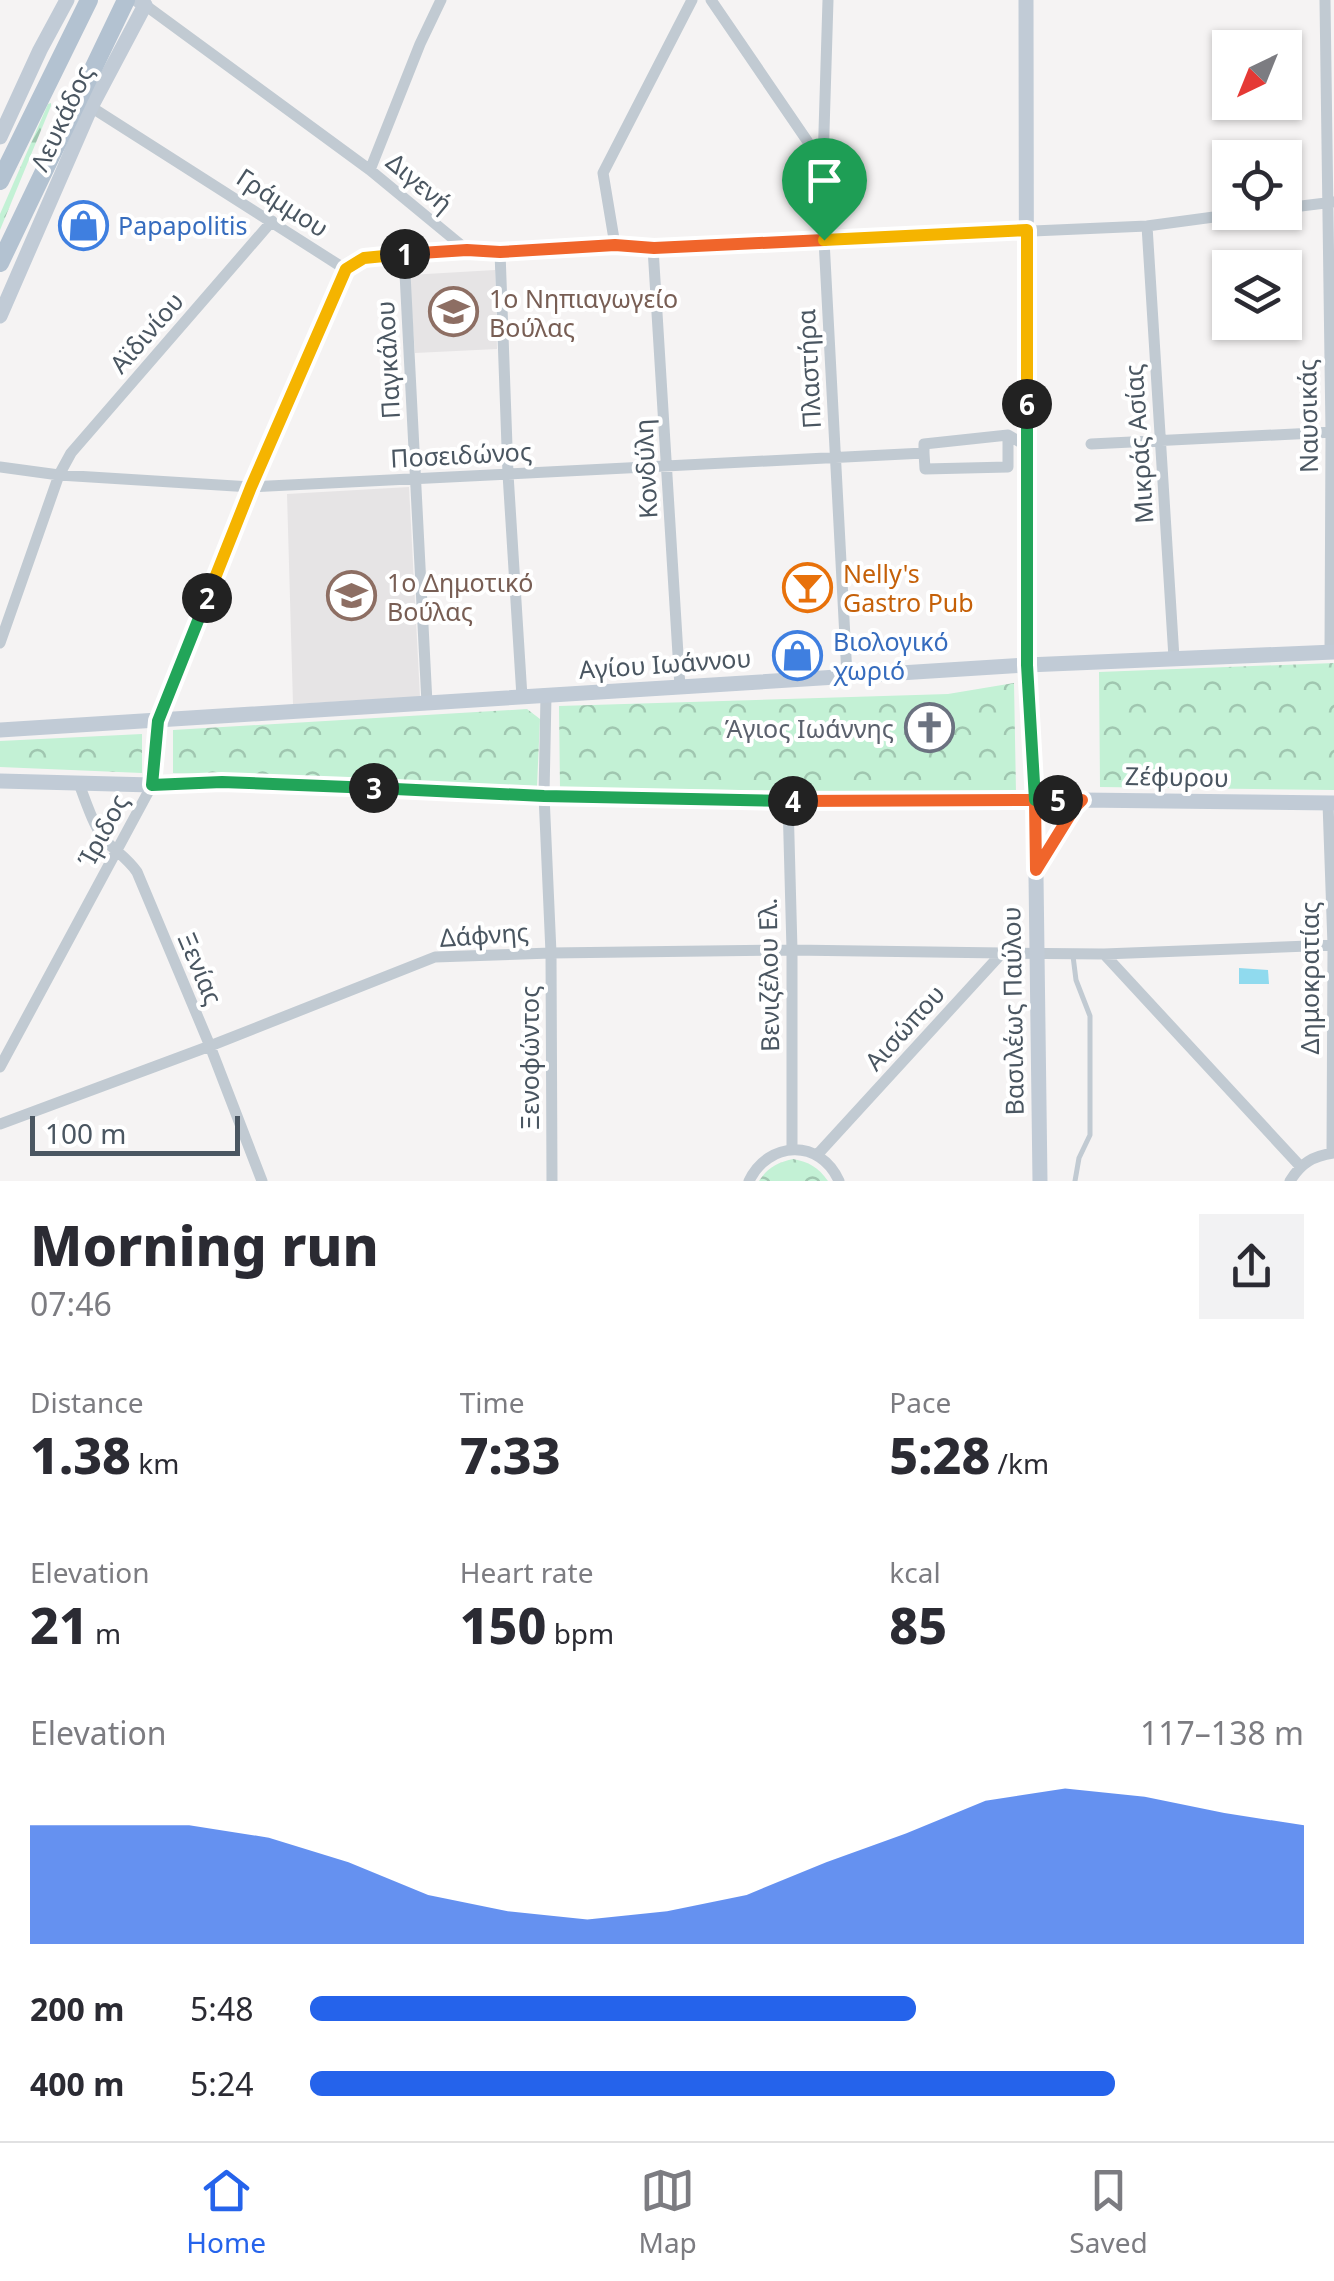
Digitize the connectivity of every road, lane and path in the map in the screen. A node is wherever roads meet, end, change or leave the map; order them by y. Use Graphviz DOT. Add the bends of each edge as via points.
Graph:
graph roads {
  1 [pos="68,0"];
  2 [pos="88,0"];
  3 [pos="441,0"];
  4 [pos="692,0"];
  5 [pos="711,0"];
  6 [pos="828,0"];
  7 [pos="1026,0"];
  8 [pos="1324,0"];
  9 [pos="136,2"];
  10 [pos="91,107"];
  11 [pos="0,137"];
  12 [pos="823,164"];
  13 [pos="370,170"];
  14 [pos="0,181"];
  15 [pos="1330,202"];
  16 [pos="1302,206"];
  17 [pos="1212,217"];
  18 [pos="272,221"];
  19 [pos="1148,226"];
  20 [pos="1027,230"];
  21 [pos="824,240"];
  22 [pos="615,245"];
  23 [pos="654,248"];
  24 [pos="467,250"];
  25 [pos="500,252"];
  26 [pos="404,254"];
  27 [pos="0,263"];
  28 [pos="346,269"];
  29 [pos="0,316"];
  30 [pos="1332,432"];
  31 [pos="1008,435"];
  32 [pos="1160,442"];
  33 [pos="1091,444"];
  34 [pos="1027,446"];
  35 [pos="924,453"];
  36 [pos="836,459"];
  37 [pos="0,467"];
  38 [pos="667,467"];
  39 [pos="508,474"];
  40 [pos="58,475"];
  41 [pos="415,479"];
  42 [pos="251,487"];
  43 [pos="0,643"];
  44 [pos="1332,652"];
  45 [pos="1174,658"];
  46 [pos="1027,665"];
  47 [pos="848,676"];
  48 [pos="680,687"];
  49 [pos="546,696"];
  50 [pos="522,698"];
  51 [pos="427,704"];
  52 [pos="158,721"];
  53 [pos="0,730"];
  54 [pos="0,781"];
  55 [pos="79,784"];
  56 [pos="152,785"];
  57 [pos="544,796"];
  58 [pos="1035,800"];
  59 [pos="1082,800"];
  60 [pos="788,801"];
  61 [pos="1331,804"];
  62 [pos="117,850"];
  63 [pos="1036,870"];
  64 [pos="1333,944"];
  65 [pos="792,950"];
  66 [pos="551,953"];
  67 [pos="1036,953"];
  68 [pos="1072,953"];
  69 [pos="1002,954"];
  70 [pos="1104,954"];
  71 [pos="210,1046"];
  72 [pos="0,1067"];
  73 [pos="1333,1075"];
  74 [pos="0,1124"];
  75 [pos="792,1150"];
  76 [pos="1333,1153"];
  77 [pos="816,1155"];
  78 [pos="1300,1166"];
  79 [pos="262,1181"];
  80 [pos="552,1181"];
  81 [pos="749,1181"];
  82 [pos="839,1181"];
  83 [pos="1040,1181"];
  84 [pos="1075,1181"];
  85 [pos="1290,1181"];
  1 -- 11 [label="street"];
  2 -- 14 [label="main road"];
  3 -- 13 [label="street"];
  4 -- 22 [label="street" via="603,174"];
  5 -- 12 [label="street"];
  6 -- 12 [label="street, Πλαστήρα"];
  7 -- 20 [label="street, Βασιλέως Παύλου"];
  8 -- 15 [label="street, Ναυσικάς"];
  9 -- 10 [label="street, Λευκάδος"];
  9 -- 13 [label="street, Διγενή"];
  9 -- 27 [label="main road"];
  10 -- 18 [label="street, Γράμμου"];
  10 -- 29 [label="street, Λευκάδος"];
  12 -- 21 [label="street, Πλαστήρα"];
  13 -- 24 [label="street, Διγενή"];
  15 -- 16 [label="street"];
  15 -- 30 [label="street, Ναυσικάς"];
  17 -- 19 [label="street"];
  18 -- 28 [label="street, Γράμμου"];
  18 -- 40 [label="street, Αϊδινίου"];
  19 -- 20 [label="street"];
  19 -- 32 [label="street, Μικράς Ασίας"];
  20 -- 21 [label="street"];
  20 -- 34 [label="street, Βασιλέως Παύλου"];
  21 -- 23 [label="street"];
  21 -- 36 [label="street, Πλαστήρα"];
  22 -- 23 [label="street"];
  22 -- 25 [label="street"];
  23 -- 38 [label="street, Κονδύλη"];
  24 -- 25 [label="street"];
  24 -- 26 [label="street"];
  25 -- 39 [label="street"];
  26 -- 28 [label="street" via="364,258"];
  26 -- 41 [label="street, Παγκάλου"];
  28 -- 42 [label="street, Ίριδος"];
  30 -- 32 [label="street"];
  30 -- 44 [label="street, Ναυσικάς"];
  31 -- 34 [label="street"];
  31 -- 35 [label="street, Ποσειδώνος" via="924,444"];
  31 -- 35 [label="street, Ποσειδώνος" via="1008,467 925,469"];
  32 -- 33 [label="street"];
  32 -- 45 [label="street, Μικράς Ασίας"];
  34 -- 46 [label="street, Βασιλέως Παύλου"];
  35 -- 36 [label="street, Ποσειδώνος"];
  36 -- 38 [label="street, Ποσειδώνος"];
  36 -- 47 [label="street, Πλαστήρα"];
  37 -- 40 [label="street, Ποσειδώνος"];
  38 -- 39 [label="street, Ποσειδώνος"];
  38 -- 48 [label="street, Κονδύλη"];
  39 -- 41 [label="street, Ποσειδώνος"];
  39 -- 50 [label="street"];
  40 -- 42 [label="street, Ποσειδώνος"];
  40 -- 43 [label="street, Αϊδινίου"];
  41 -- 42 [label="street, Ποσειδώνος"];
  41 -- 51 [label="street, Παγκάλου"];
  42 -- 52 [label="street, Ίριδος"];
  44 -- 45 [label="street, Αγίου Ιωάννου"];
  45 -- 46 [label="street, Αγίου Ιωάννου"];
  46 -- 47 [label="street, Αγίου Ιωάννου"];
  46 -- 58 [label="street, Βασιλέως Παύλου"];
  47 -- 48 [label="street, Αγίου Ιωάννου"];
  48 -- 49 [label="street, Αγίου Ιωάννου"];
  49 -- 50 [label="street, Αγίου Ιωάννου"];
  49 -- 57 [label="street, Ξενοφώντος"];
  50 -- 51 [label="street, Αγίου Ιωάννου"];
  51 -- 52 [label="street, Αγίου Ιωάννου"];
  52 -- 53 [label="street, Αγίου Ιωάννου"];
  52 -- 56 [label="street, Ίριδος"];
  54 -- 55 [label="street, Ζέφυρου"];
  55 -- 56 [label="street, Ζέφυρου"];
  55 -- 62 [label="street, Ξενίας" via="102,835"];
  56 -- 57 [label="street, Ζέφυρου"];
  56 -- 62 [label="street, Ίριδος"];
  57 -- 60 [label="street, Ζέφυρου"];
  57 -- 66 [label="street, Ξενοφώντος"];
  58 -- 59 [label="street, Ζέφυρου"];
  58 -- 60 [label="street, Ζέφυρου"];
  58 -- 63 [label="street, Βασιλέως Παύλου"];
  59 -- 61 [label="street, Ζέφυρου"];
  59 -- 63 [label="street"];
  60 -- 65 [label="street, Βενιζέλου Ελ."];
  61 -- 64 [label="street, Δημοκρατίας"];
  62 -- 71 [label="street, Ξενίας" via="136,872"];
  62 -- 72 [label="street, Ίριδος"];
  63 -- 67 [label="street, Βασιλέως Παύλου"];
  64 -- 70 [label="street"];
  64 -- 73 [label="street, Δημοκρατίας"];
  65 -- 66 [label="street, Δάφνης"];
  65 -- 69 [label="street, Δάφνης"];
  65 -- 75 [label="street, Βενιζέλου Ελ."];
  66 -- 71 [label="street, Δάφνης" via="436,958"];
  66 -- 80 [label="street, Ξενοφώντος"];
  67 -- 68 [label="street"];
  67 -- 69 [label="street"];
  67 -- 83 [label="street, Βασιλέως Παύλου"];
  68 -- 70 [label="street"];
  68 -- 84 [label="lane" via="1090,1016 1090,1135"];
  69 -- 77 [label="street, Αισώπου"];
  70 -- 78 [label="street"];
  71 -- 74 [label="street, Δάφνης"];
  71 -- 79 [label="street, Ξενίας"];
  73 -- 76 [label="street, Δημοκρατίας"];
  75 -- 77 [label="street"];
  75 -- 81 [label="street" via="760,1163"];
  76 -- 78 [label="street"];
  77 -- 82 [label="street"];
  78 -- 85 [label="street"];
}
